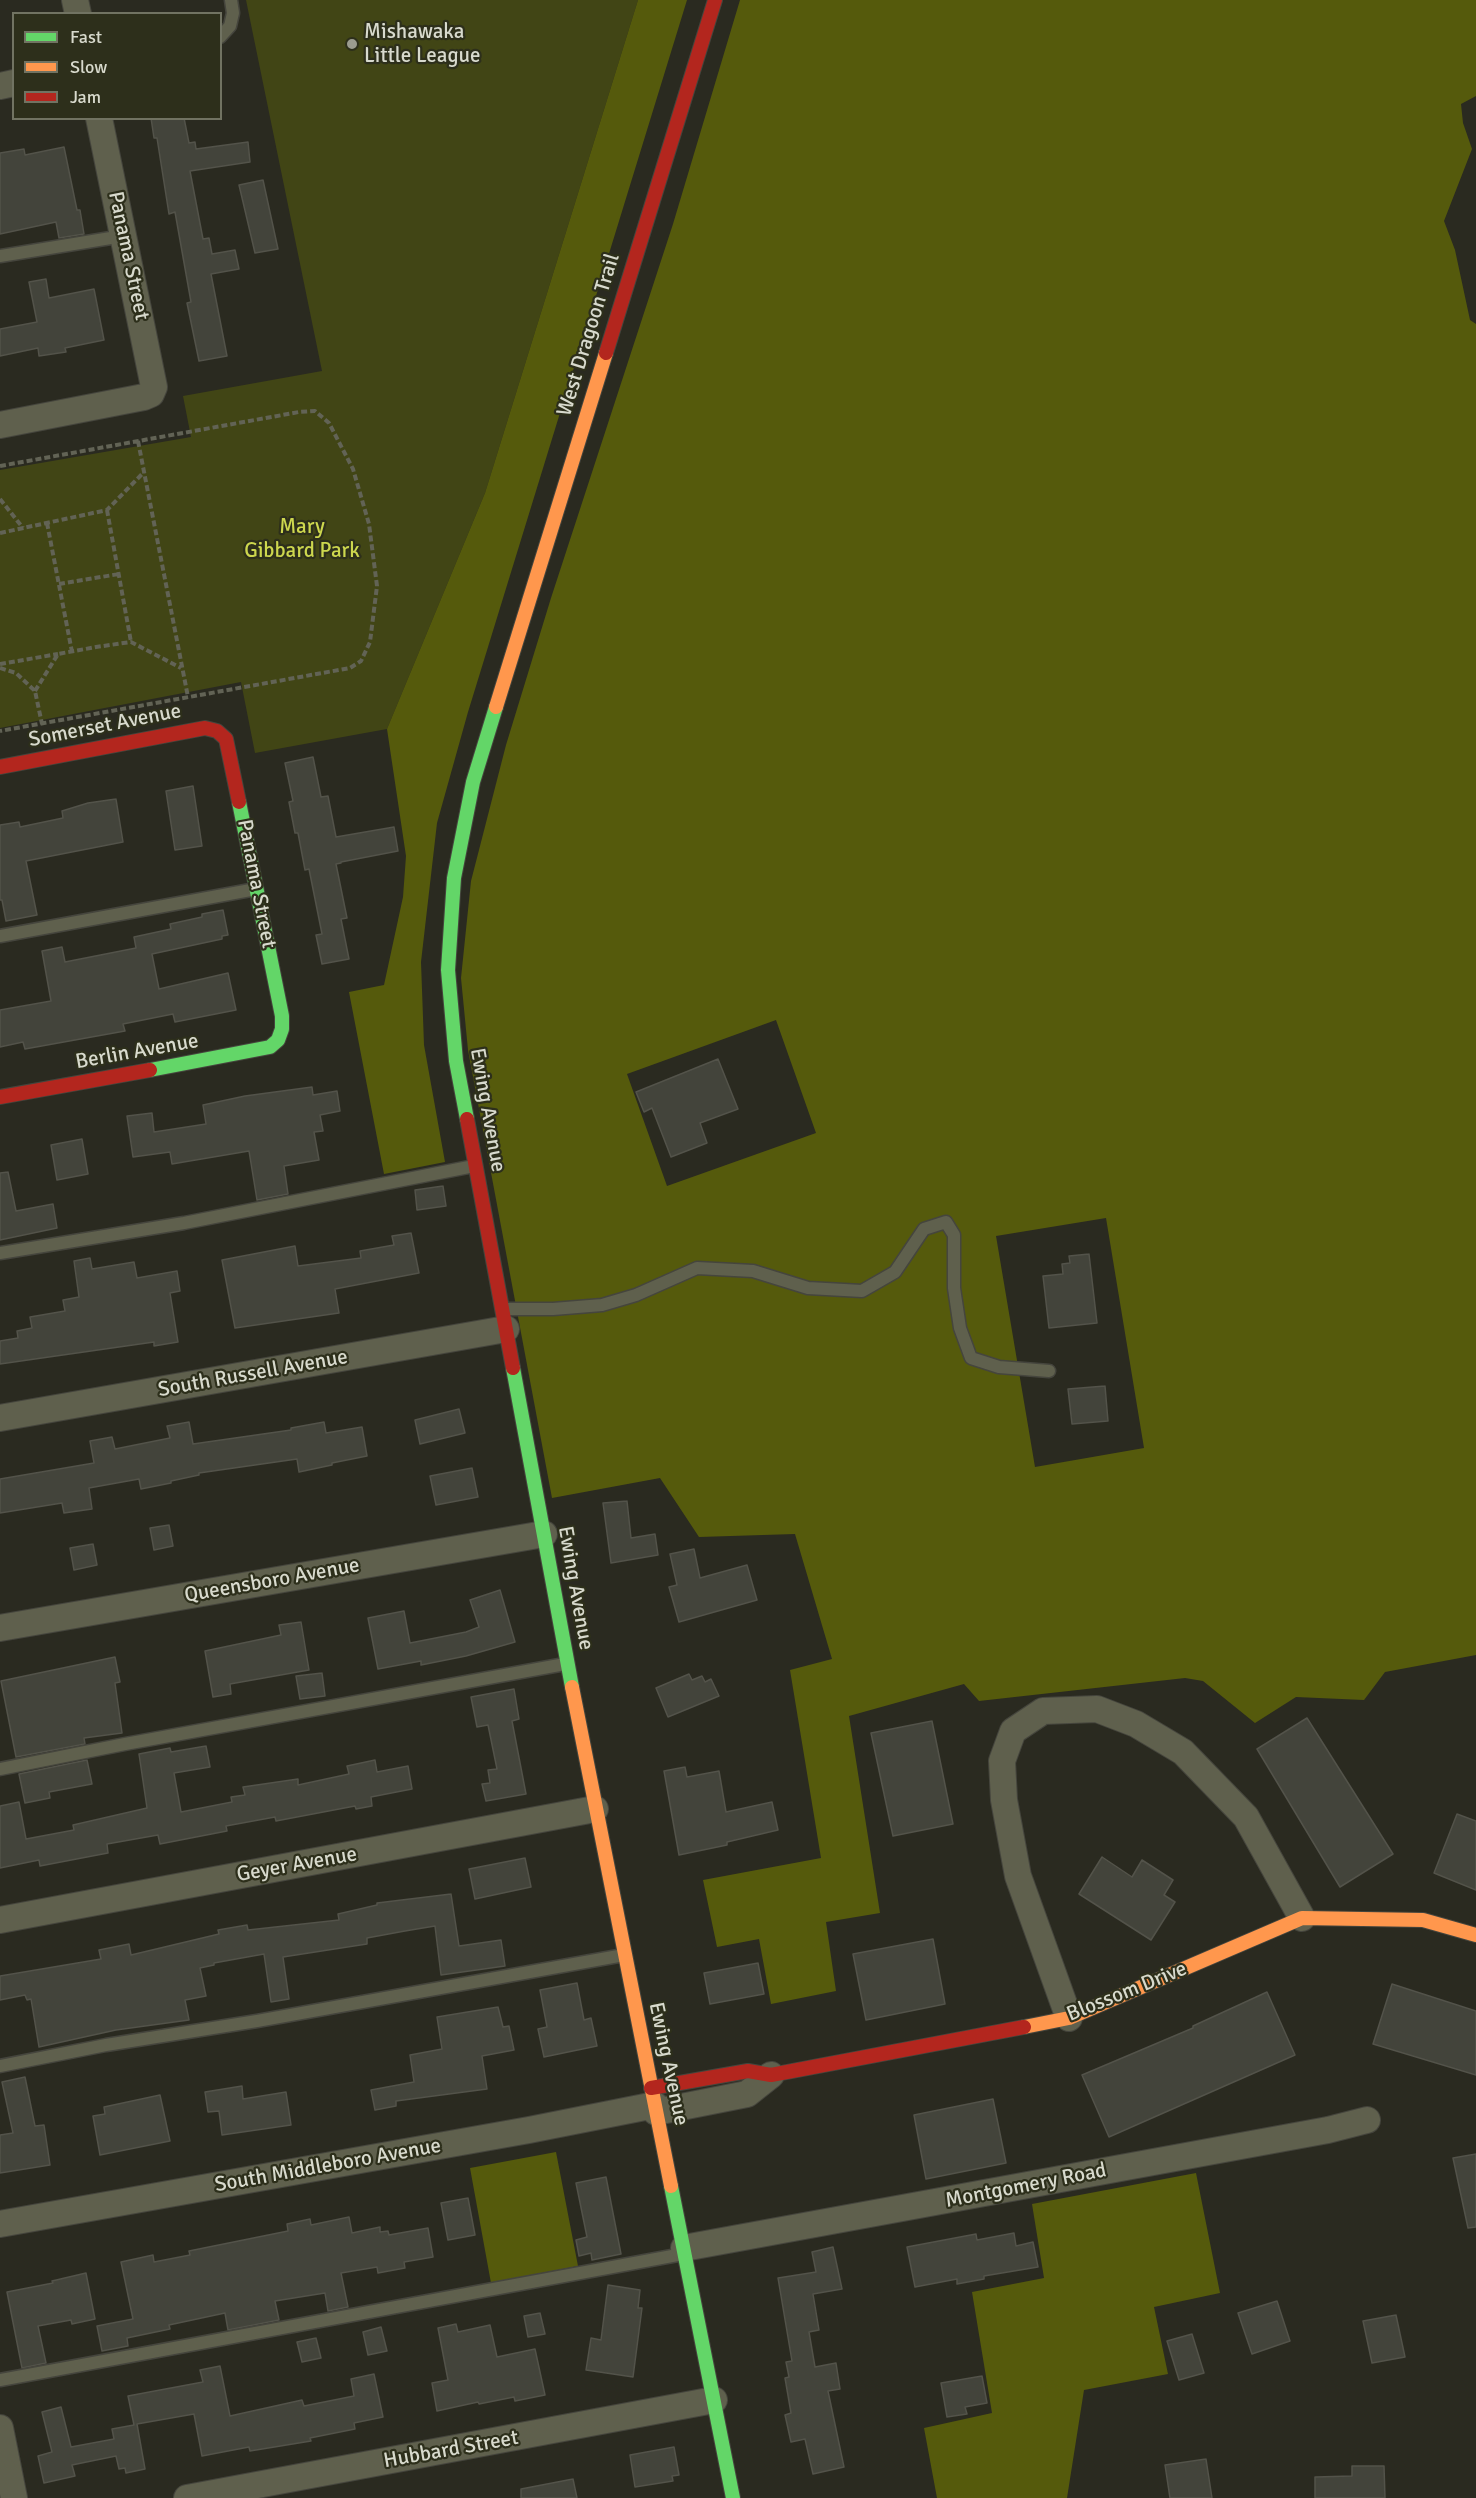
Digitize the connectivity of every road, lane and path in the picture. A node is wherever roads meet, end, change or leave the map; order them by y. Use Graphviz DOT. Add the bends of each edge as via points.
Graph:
graph roads {
  1 [pos="231,0"];
  2 [pos="715,0"];
  3 [pos="222,36"];
  4 [pos="99,120"];
  5 [pos="123,236"];
  6 [pos="0,256"];
  7 [pos="0,425"];
  8 [pos="138,441"];
  9 [pos="0,466"];
  10 [pos="144,472"];
  11 [pos="0,499"];
  12 [pos="107,510"];
  13 [pos="47,523"];
  14 [pos="24,528"];
  15 [pos="0,532"];
  16 [pos="119,574"];
  17 [pos="59,584"];
  18 [pos="131,642"];
  19 [pos="72,652"];
  20 [pos="58,654"];
  21 [pos="0,663"];
  22 [pos="0,668"];
  23 [pos="182,668"];
  24 [pos="503,683"];
  25 [pos="35,690"];
  26 [pos="188,697"];
  27 [pos="42,724"];
  28 [pos="218,731"];
  29 [pos="0,732"];
  30 [pos="0,767"];
  31 [pos="257,889"];
  32 [pos="0,936"];
  33 [pos="278,1040"];
  34 [pos="0,1097"];
  35 [pos="475,1166"];
  36 [pos="0,1253"];
  37 [pos="504,1319"];
  38 [pos="1049,1371"];
  39 [pos="0,1418"];
  40 [pos="544,1534"];
  41 [pos="0,1628"];
  42 [pos="567,1663"];
  43 [pos="0,1769"];
  44 [pos="595,1809"];
  45 [pos="1302,1917"];
  46 [pos="0,1920"];
  47 [pos="1476,1935"];
  48 [pos="624,1955"];
  49 [pos="1069,2018"];
  50 [pos="0,2066"];
  51 [pos="771,2075"];
  52 [pos="654,2102"];
  53 [pos="1367,2120"];
  54 [pos="0,2224"];
  55 [pos="685,2251"];
  56 [pos="0,2380"];
  57 [pos="714,2400"];
  58 [pos="0,2428"];
  59 [pos="14,2498"];
  60 [pos="187,2498"];
  61 [pos="734,2498"];
  1 -- 3 [label="lane" via="230,26"];
  2 -- 24 [label="street, West Dragoon Trail"];
  4 -- 5 [label="street, Panama Street"];
  5 -- 6 [label="lane"];
  5 -- 7 [label="street, Panama Street" via="154,387 151,394"];
  8 -- 9 [label="path"];
  8 -- 10 [label="path"];
  8 -- 26 [label="path" via="315,411 330,423 353,469 369,524 377,586 370,642 361,661 350,668"];
  10 -- 12 [label="path"];
  10 -- 23 [label="path"];
  11 -- 14 [label="path"];
  12 -- 13 [label="path"];
  12 -- 16 [label="path"];
  13 -- 14 [label="path"];
  13 -- 17 [label="path"];
  14 -- 15 [label="path"];
  16 -- 17 [label="path"];
  16 -- 18 [label="path"];
  17 -- 19 [label="path"];
  18 -- 19 [label="path"];
  18 -- 23 [label="path"];
  19 -- 20 [label="path"];
  20 -- 21 [label="path"];
  20 -- 25 [label="path"];
  22 -- 25 [label="path" via="16,672"];
  23 -- 26 [label="path"];
  24 -- 35 [label="street, Ewing Avenue" via="472,782 453,878 450,927 452,1025"];
  25 -- 27 [label="path"];
  26 -- 27 [label="path"];
  27 -- 29 [label="path"];
  28 -- 30 [label="street, Somerset Avenue" via="205,728"];
  28 -- 31 [label="street, Panama Street" via="226,739"];
  31 -- 32 [label="lane"];
  31 -- 33 [label="street, Panama Street" via="282,1016"];
  33 -- 34 [label="street, Berlin Avenue" via="258,1051"];
  35 -- 36 [label="lane" via="184,1223"];
  35 -- 37 [label="street, Ewing Avenue"];
  37 -- 38 [label="lane" via="602,1305 636,1295 697,1268 753,1271 808,1288 861,1292 894,1272 924,1229 946,1222 954,1235 958,1318 971,1358 999,1367"];
  37 -- 39 [label="street, South Russell Avenue"];
  37 -- 40 [label="street, Ewing Avenue"];
  40 -- 41 [label="street, Queensboro Avenue"];
  40 -- 42 [label="street, Ewing Avenue"];
  42 -- 43 [label="lane"];
  42 -- 44 [label="street, Ewing Avenue"];
  44 -- 46 [label="street, Geyer Avenue"];
  44 -- 48 [label="street, Ewing Avenue"];
  45 -- 47 [label="street, Blossom Drive" via="1423,1920"];
  45 -- 49 [label="street, Blossom Drive"];
  45 -- 49 [label="street" via="1246,1817 1183,1752 1136,1724 1097,1709 1043,1711 1013,1731 1002,1761 1004,1800 1018,1876"];
  48 -- 50 [label="lane"];
  48 -- 52 [label="street, Ewing Avenue"];
  49 -- 51 [label="street, Blossom Drive"];
  51 -- 52 [label="street, Blossom Drive" via="747,2094"];
  52 -- 54 [label="street, South Middleboro Avenue"];
  52 -- 55 [label="street, Ewing Avenue"];
  53 -- 55 [label="street, Montgomery Road"];
  55 -- 56 [label="lane"];
  55 -- 57 [label="street, Ewing Avenue"];
  57 -- 60 [label="street, Hubbard Street"];
  57 -- 61 [label="street, Ewing Avenue"];
  58 -- 59 [label="street"];
}
